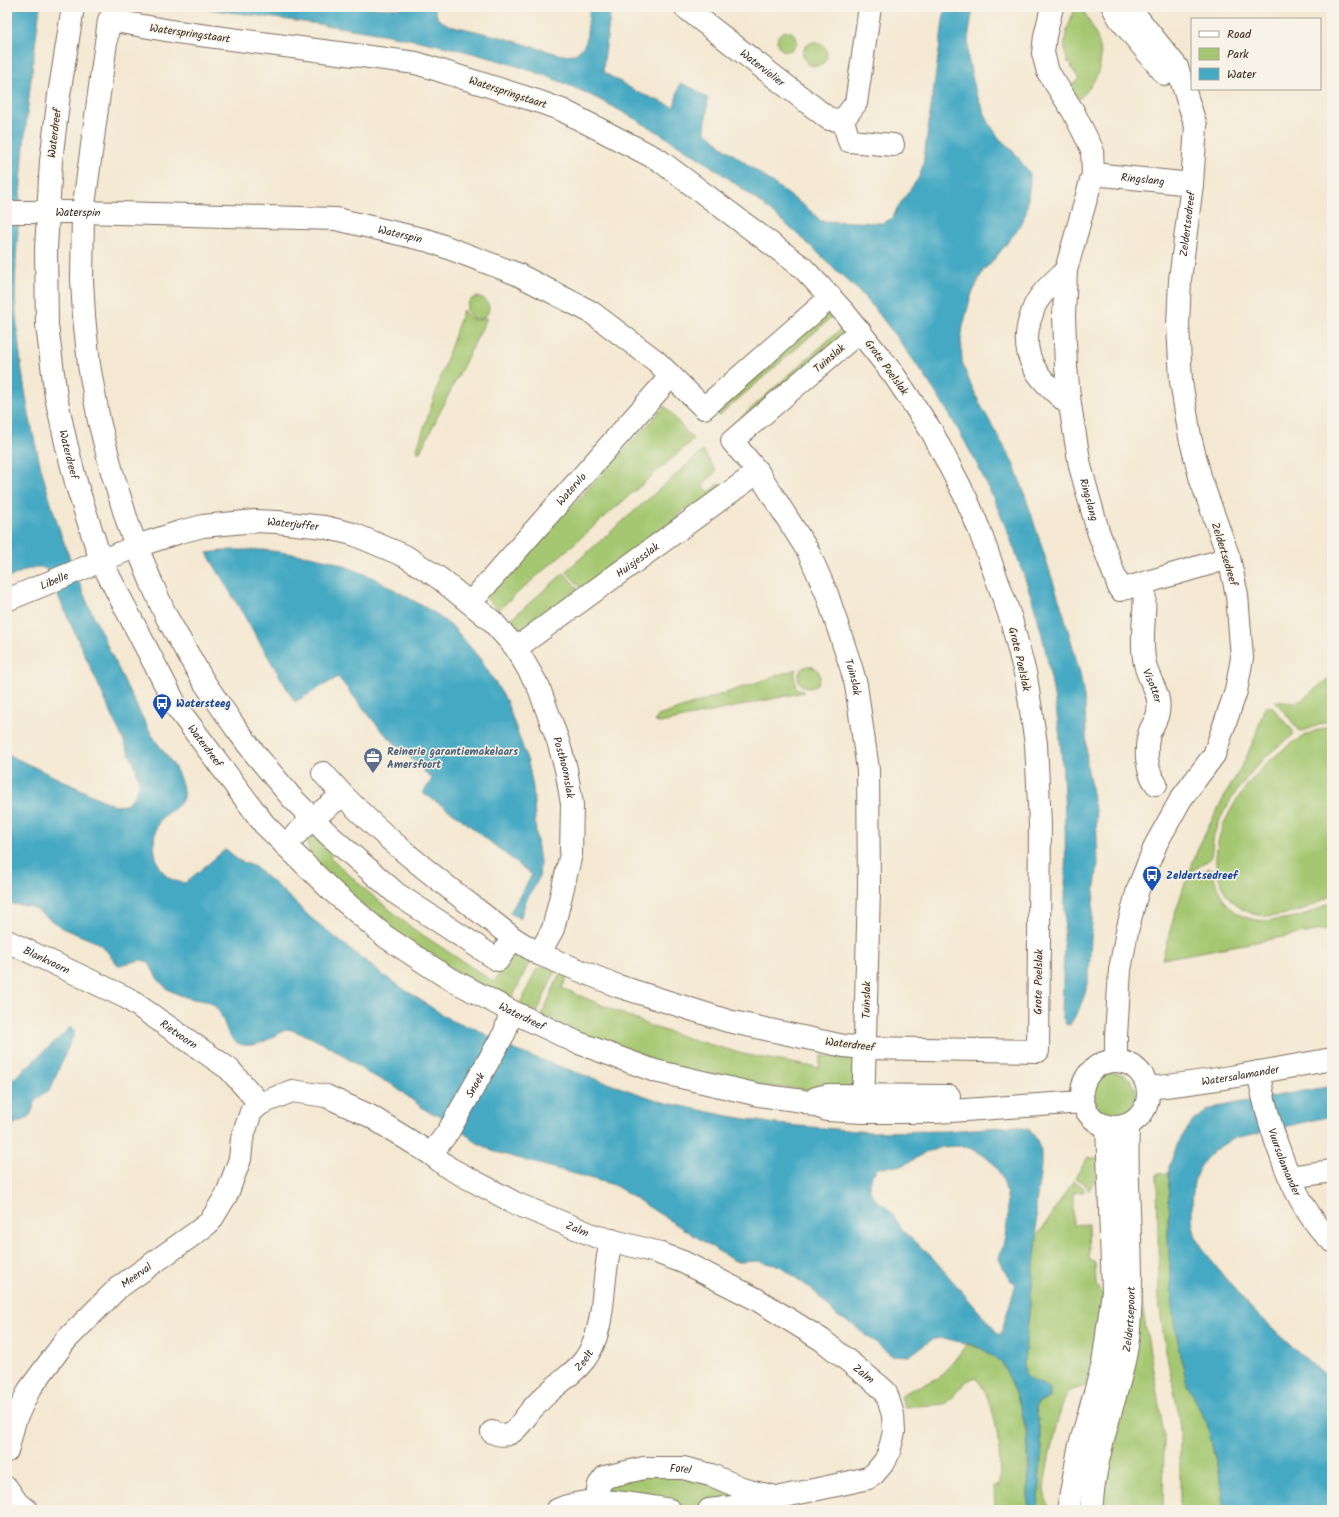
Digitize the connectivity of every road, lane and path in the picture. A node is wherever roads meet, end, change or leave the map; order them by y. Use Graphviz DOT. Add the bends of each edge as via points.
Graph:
graph roads {
  1 [pos="73,7"];
  2 [pos="682,7"];
  3 [pos="870,7"];
  4 [pos="1052,7"];
  5 [pos="1113,7"];
  6 [pos="1130,7"];
  7 [pos="1187,98"];
  8 [pos="843,120"];
  9 [pos="893,145"];
  10 [pos="1093,174"];
  11 [pos="1192,184"];
  12 [pos="83,212"];
  13 [pos="15,213"];
  14 [pos="47,213"];
  15 [pos="1066,270"];
  16 [pos="838,305"];
  17 [pos="860,331"];
  18 [pos="672,376"];
  19 [pos="1070,405"];
  20 [pos="758,472"];
  21 [pos="136,546"];
  22 [pos="1228,558"];
  23 [pos="100,561"];
  24 [pos="1144,584"];
  25 [pos="7,600"];
  26 [pos="471,602"];
  27 [pos="516,648"];
  28 [pos="323,773"];
  29 [pos="1156,784"];
  30 [pos="343,795"];
  31 [pos="313,818"];
  32 [pos="285,845"];
  33 [pos="512,938"];
  34 [pos="7,941"];
  35 [pos="539,954"];
  36 [pos="87,979"];
  37 [pos="511,1011"];
  38 [pos="865,1048"];
  39 [pos="1038,1051"];
  40 [pos="1332,1059"];
  41 [pos="1116,1060"];
  42 [pos="1258,1072"];
  43 [pos="1148,1088"];
  44 [pos="1083,1095"];
  45 [pos="260,1104"];
  46 [pos="864,1104"];
  47 [pos="1117,1125"];
  48 [pos="431,1154"];
  49 [pos="1332,1171"];
  50 [pos="1290,1177"];
  51 [pos="612,1240"];
  52 [pos="1332,1241"];
  53 [pos="886,1392"];
  54 [pos="492,1432"];
  55 [pos="7,1450"];
  56 [pos="7,1488"];
  57 [pos="779,1498"];
  58 [pos="596,1501"];
  59 [pos="7,1509"];
  60 [pos="19,1510"];
  61 [pos="27,1510"];
  62 [pos="557,1510"];
  63 [pos="670,1510"];
  64 [pos="710,1510"];
  65 [pos="1068,1510"];
  66 [pos="1091,1510"];
  1 -- 14 [label="street, Waterdreef" via="59,95"];
  2 -- 8 [label="street, Waterviolier" via="829,119"];
  3 -- 8 [label="street" via="856,103"];
  4 -- 10 [label="street, Ringslang" via="1044,36 1043,53 1048,72 1073,111 1092,149"];
  5 -- 7 [label="street, Zeldertsedreef" via="1150,57"];
  6 -- 7 [label="street, Zeldertsedreef" via="1177,67"];
  7 -- 11 [label="street, Zeldertsedreef" via="1196,126"];
  8 -- 9 [label="street" via="849,141"];
  10 -- 11 [label="street, Ringslang"];
  10 -- 15 [label="street, Ringslang"];
  11 -- 22 [label="street, Zeldertsedreef" via="1180,280 1178,325 1181,381 1200,480"];
  12 -- 14 [label="street, Waterspin"];
  12 -- 16 [label="street, Waterspringstaart" via="109,20 177,32 416,63 562,110 659,160 802,267"];
  12 -- 18 [label="street, Waterspin" via="336,219 430,241 517,274 591,312"];
  12 -- 21 [label="street" via="82,280 89,365 112,472"];
  13 -- 14 [label="street, Waterspin"];
  14 -- 23 [label="street, Waterdreef" via="48,325 56,397 77,486"];
  15 -- 19 [label="street, Ringslang" via="1064,316"];
  15 -- 19 [label="street, Ringslang" via="1035,305 1028,328 1027,348 1034,369 1048,387"];
  16 -- 17 [label="street, Grote Poelslak"];
  16 -- 18 [label="street, Waterspin" via="704,408"];
  17 -- 20 [label="street, Tuinslak" via="732,441"];
  17 -- 39 [label="street, Grote Poelslak" via="894,375 932,432 966,498 1011,620 1026,677 1036,744 1040,824"];
  18 -- 26 [label="street, Watervlo"];
  19 -- 24 [label="street, Ringslang" via="1080,466 1098,531 1120,590"];
  20 -- 27 [label="street, Huisjesslak"];
  20 -- 38 [label="street, Tuinslak" via="808,551 827,594 856,685 868,770 869,888"];
  21 -- 23 [label="street, Waterjuffer"];
  21 -- 26 [label="street, Waterjuffer" via="203,526 226,523 255,521 324,527 353,534 405,556"];
  21 -- 31 [label="street" via="166,616 204,682 256,755 292,798"];
  22 -- 24 [label="street"];
  22 -- 41 [label="street, Zeldertsedreef" via="1237,595 1242,658 1236,691 1214,755 1181,799 1156,844 1138,889 1120,970"];
  23 -- 25 [label="street, Libelle"];
  23 -- 32 [label="street, Waterdreef" via="178,709 264,824"];
  24 -- 29 [label="street, Visotter" via="1144,653 1147,671 1159,703 1156,720 1147,742 1148,766"];
  26 -- 27 [label="street, Posthoornslak"];
  27 -- 35 [label="street, Posthoornslak" via="539,688 566,769 572,804 571,854 553,929"];
  28 -- 30 [label="street, Waterdreef"];
  30 -- 31 [label="street"];
  30 -- 33 [label="street, Waterdreef" via="402,850"];
  31 -- 32 [label="street"];
  31 -- 33 [label="street" via="397,894 498,960"];
  32 -- 37 [label="street, Waterdreef" via="331,890 386,936 445,976"];
  33 -- 35 [label="street, Waterdreef"];
  34 -- 36 [label="street, Blankvoorn"];
  35 -- 38 [label="street, Waterdreef" via="618,986 728,1021 844,1046"];
  36 -- 45 [label="street, Rietvoorn" via="127,998 224,1065 241,1080"];
  37 -- 46 [label="street, Waterdreef" via="576,1042 655,1071 759,1095 803,1101 828,1096"];
  37 -- 48 [label="street, Snoek" via="505,1032 448,1132"];
  38 -- 39 [label="street, Waterdreef"];
  38 -- 46 [label="street, Tuinslak"];
  40 -- 42 [label="street, Watersalamander"];
  41 -- 43 [label="street" via="1136,1068 1144,1076"];
  41 -- 44 [label="street" via="1104,1062 1094,1068 1086,1078"];
  42 -- 43 [label="street, Watersalamander"];
  42 -- 50 [label="street, Vuursalamander" via="1271,1130"];
  43 -- 47 [label="street" via="1145,1108 1139,1117"];
  44 -- 46 [label="street, Waterdreef" via="1058,1091 936,1097"];
  44 -- 47 [label="street" via="1088,1114 1098,1122"];
  45 -- 48 [label="street, Zalm" via="292,1092 326,1096 370,1116"];
  45 -- 55 [label="street, Meerval" via="251,1112 242,1139 236,1174 210,1222 118,1288 66,1340 29,1390 15,1420"];
  47 -- 65 [label="street, Zeldertsepoort" via="1111,1312 1103,1364 1079,1449"];
  47 -- 66 [label="street, Zeldertsepoort" via="1127,1151 1131,1275 1129,1328 1123,1368 1096,1471"];
  48 -- 51 [label="street, Zalm" via="449,1168 517,1204 594,1236"];
  49 -- 50 [label="street"];
  50 -- 52 [label="street, Vuursalamander" via="1304,1206"];
  51 -- 53 [label="street, Zalm" via="683,1262 756,1299 822,1340"];
  51 -- 54 [label="street, Zeelt" via="600,1319 585,1360 536,1405 512,1433 504,1435"];
  53 -- 57 [label="street, Forel" via="893,1415 894,1432 889,1452 880,1469 860,1480"];
  56 -- 61 [label="street" via="18,1504"];
  57 -- 58 [label="street, Forel" via="749,1491 711,1475 683,1468 644,1468 605,1477 599,1485"];
  57 -- 64 [label="street, Forel"];
  58 -- 62 [label="street"];
  58 -- 63 [label="street"];
  59 -- 60 [label="street"];
}
